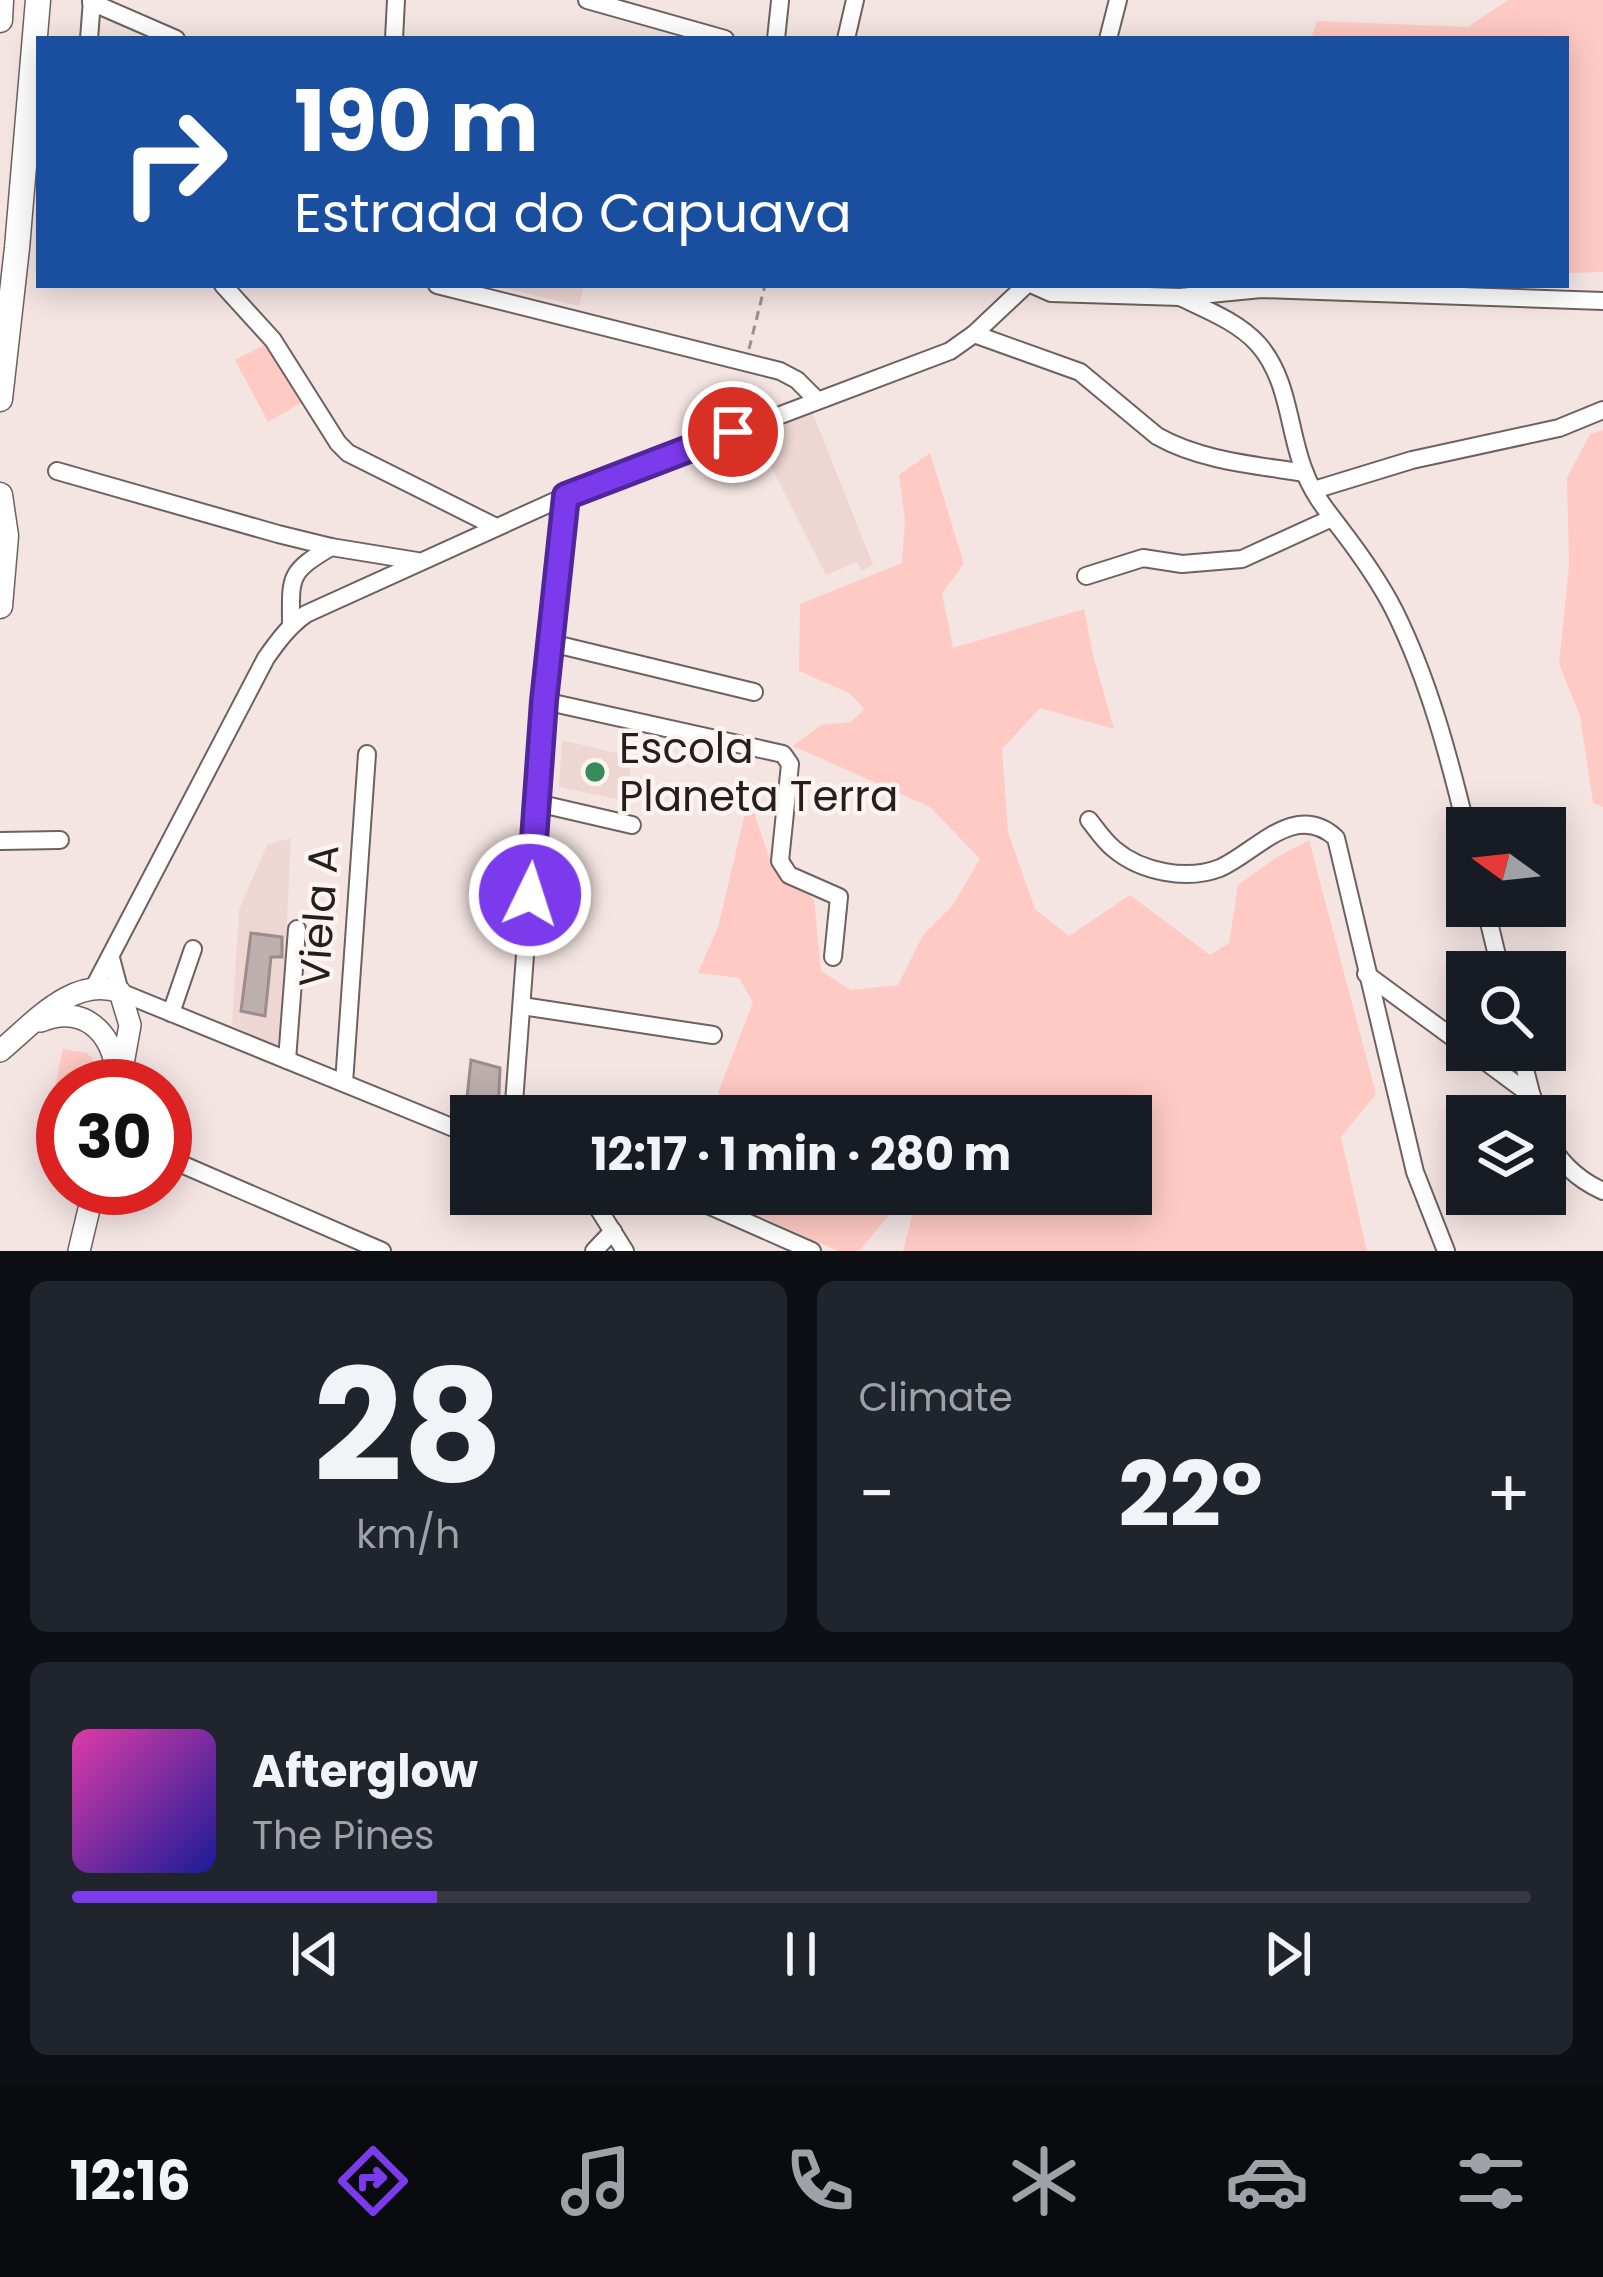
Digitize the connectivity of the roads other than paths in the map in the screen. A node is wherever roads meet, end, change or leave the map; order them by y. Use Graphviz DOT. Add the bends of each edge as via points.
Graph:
graph roads {
  1 [pos="1,0"];
  2 [pos="38,0"];
  3 [pos="396,0"];
  4 [pos="587,0"];
  5 [pos="855,0"];
  6 [pos="1118,0"];
  7 [pos="92,1"];
  8 [pos="780,2"];
  9 [pos="619,4"];
  10 [pos="0,20"];
  11 [pos="89,36"];
  12 [pos="169,36"];
  13 [pos="394,36"];
  14 [pos="715,36"];
  15 [pos="776,36"];
  16 [pos="847,36"];
  17 [pos="1109,36"];
  18 [pos="226,288"];
  19 [pos="449,288"];
  20 [pos="1026,288"];
  21 [pos="1038,288"];
  22 [pos="1180,297"];
  23 [pos="1603,302"];
  24 [pos="974,334"];
  25 [pos="0,399"];
  26 [pos="817,400"];
  27 [pos="1603,410"];
  28 [pos="57,472"];
  29 [pos="1310,482"];
  30 [pos="0,495"];
  31 [pos="566,496"];
  32 [pos="1331,518"];
  33 [pos="496,527"];
  34 [pos="331,547"];
  35 [pos="420,561"];
  36 [pos="1086,576"];
  37 [pos="0,606"];
  38 [pos="291,626"];
  39 [pos="551,643"];
  40 [pos="754,692"];
  41 [pos="544,701"];
  42 [pos="367,754"];
  43 [pos="537,803"];
  44 [pos="1461,807"];
  45 [pos="1089,820"];
  46 [pos="632,825"];
  47 [pos="60,840"];
  48 [pos="0,841"];
  49 [pos="297,929"];
  50 [pos="193,949"];
  51 [pos="833,957"];
  52 [pos="111,958"];
  53 [pos="1366,974"];
  54 [pos="85,991"];
  55 [pos="120,992"];
  56 [pos="522,1006"];
  57 [pos="168,1012"];
  58 [pos="130,1024"];
  59 [pos="29,1027"];
  60 [pos="97,1027"];
  61 [pos="1446,1033"];
  62 [pos="713,1035"];
  63 [pos="0,1051"];
  64 [pos="116,1059"];
  65 [pos="124,1059"];
  66 [pos="287,1060"];
  67 [pos="1498,1071"];
  68 [pos="344,1083"];
  69 [pos="516,1095"];
  70 [pos="1531,1095"];
  71 [pos="450,1127"];
  72 [pos="1566,1165"];
  73 [pos="192,1169"];
  74 [pos="1603,1191"];
  75 [pos="88,1215"];
  76 [pos="603,1215"];
  77 [pos="730,1215"];
  78 [pos="752,1225"];
  79 [pos="613,1231"];
  80 [pos="79,1251"];
  81 [pos="382,1251"];
  82 [pos="593,1251"];
  83 [pos="626,1251"];
  84 [pos="769,1251"];
  85 [pos="812,1251"];
  86 [pos="1447,1251"];
  1 -- 10 [label="highway"];
  2 -- 25 [label="highway"];
  3 -- 13 [label="street"];
  4 -- 9 [label="street"];
  5 -- 16 [label="street"];
  6 -- 17 [label="street"];
  7 -- 11 [label="street"];
  7 -- 12 [label="street"];
  8 -- 15 [label="street"];
  9 -- 14 [label="street"];
  18 -- 33 [label="street" via="273,340 347,453"];
  19 -- 26 [label="street" via="788,374"];
  20 -- 24 [label="street"];
  21 -- 22 [label="street"];
  22 -- 23 [label="street" via="1261,289"];
  22 -- 29 [label="street" via="1259,345 1280,384"];
  24 -- 26 [label="street" via="950,351"];
  24 -- 29 [label="street" via="1080,372 1169,443"];
  26 -- 31 [label="street"];
  27 -- 29 [label="street" via="1559,428"];
  28 -- 34 [label="street"];
  29 -- 32 [label="street"];
  30 -- 37 [label="highway"];
  31 -- 33 [label="street"];
  31 -- 39 [label="street"];
  32 -- 36 [label="street" via="1242,559 1182,564 1143,557"];
  32 -- 44 [label="street" via="1396,613"];
  33 -- 35 [label="street"];
  34 -- 35 [label="street"];
  34 -- 38 [label="street" via="297,572"];
  35 -- 38 [label="street"];
  38 -- 52 [label="street" via="266,658"];
  39 -- 40 [label="street"];
  39 -- 41 [label="street"];
  41 -- 43 [label="street"];
  41 -- 51 [label="street" via="783,754 790,764 780,861 789,875 839,897"];
  42 -- 68 [label="street, Viela A"];
  43 -- 46 [label="street"];
  43 -- 56 [label="street"];
  45 -- 53 [label="street" via="1115,850 1188,875 1218,868 1280,830 1326,829 1336,838"];
  47 -- 48 [label="street"];
  49 -- 66 [label="street"];
  50 -- 57 [label="street"];
  52 -- 54 [label="street"];
  52 -- 55 [label="street"];
  53 -- 61 [label="street"];
  53 -- 86 [label="street" via="1415,1172"];
  54 -- 55 [label="main road"];
  54 -- 59 [label="main road"];
  54 -- 60 [label="main road"];
  55 -- 57 [label="street"];
  55 -- 58 [label="main road"];
  56 -- 62 [label="street"];
  56 -- 69 [label="street"];
  57 -- 58 [label="street"];
  57 -- 66 [label="street"];
  58 -- 60 [label="main road"];
  58 -- 65 [label="main road"];
  59 -- 60 [label="main road" via="60,1015"];
  59 -- 63 [label="main road"];
  60 -- 64 [label="main road"];
  66 -- 68 [label="street"];
  67 -- 70 [label="street"];
  68 -- 71 [label="street"];
  72 -- 74 [label="street"];
  73 -- 81 [label="street"];
  75 -- 80 [label="main road"];
  76 -- 79 [label="street"];
  77 -- 78 [label="street"];
  78 -- 84 [label="street"];
  78 -- 85 [label="street"];
  79 -- 82 [label="street"];
  79 -- 83 [label="street"];
}
